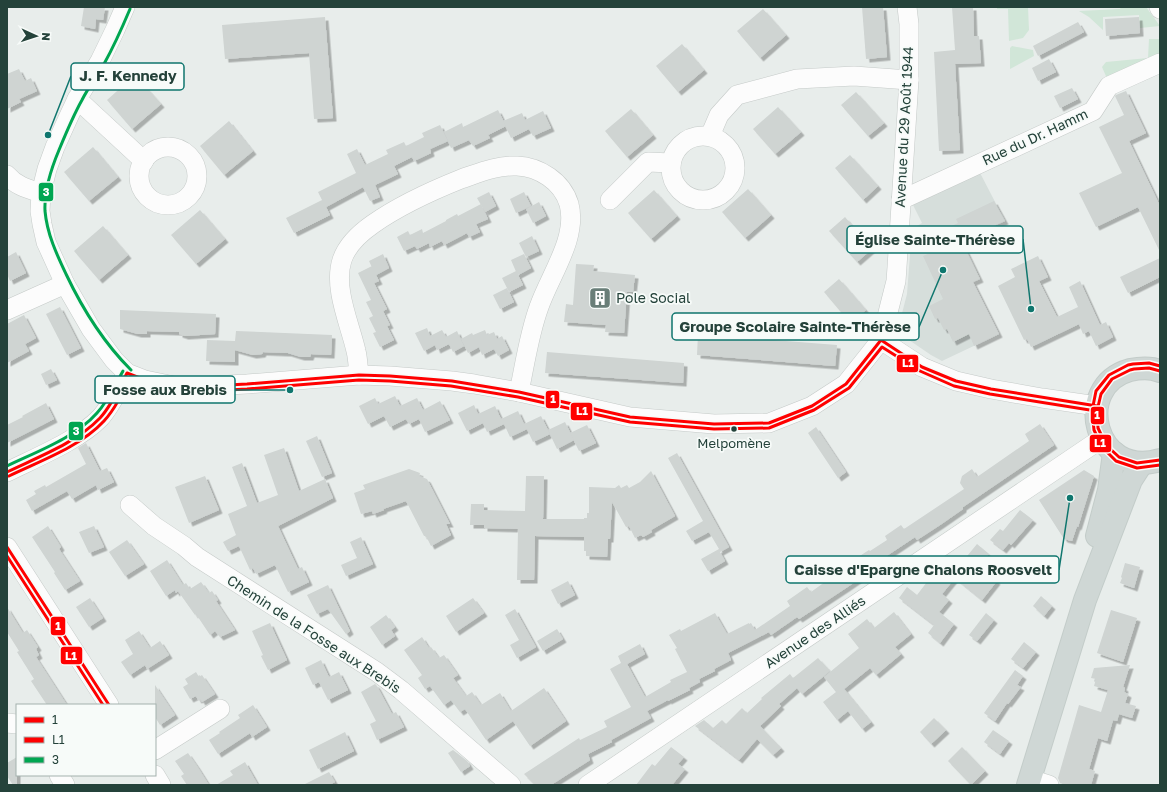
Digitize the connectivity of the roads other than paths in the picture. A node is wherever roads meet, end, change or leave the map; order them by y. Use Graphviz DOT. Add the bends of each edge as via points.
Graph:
graph roads {
  1 [pos="125,7"];
  2 [pos="907,7"];
  3 [pos="1160,63"];
  4 [pos="909,80"];
  5 [pos="77,99"];
  6 [pos="710,136"];
  7 [pos="144,161"];
  8 [pos="671,163"];
  9 [pos="7,175"];
  10 [pos="41,193"];
  11 [pos="610,200"];
  12 [pos="901,200"];
  13 [pos="65,284"];
  14 [pos="7,310"];
  15 [pos="881,340"];
  16 [pos="1160,372"];
  17 [pos="127,373"];
  18 [pos="359,375"];
  19 [pos="519,392"];
  20 [pos="1097,406"];
  21 [pos="1108,446"];
  22 [pos="1151,462"];
  23 [pos="7,472"];
  24 [pos="130,505"];
  25 [pos="7,547"];
  26 [pos="1085,600"];
  27 [pos="108,704"];
  28 [pos="220,709"];
  29 [pos="156,749"];
  30 [pos="60,776"];
  31 [pos="156,776"];
  32 [pos="1036,783"];
  33 [pos="65,785"];
  34 [pos="161,785"];
  35 [pos="511,785"];
  36 [pos="589,785"];
  1 -- 5 [label="street" via="100,60"];
  2 -- 4 [label="street, Avenue du 29 Août 1944"];
  3 -- 12 [label="street, Rue du Dr. Hamm" via="1109,86 1093,110"];
  4 -- 6 [label="street" via="854,76 797,79 737,95 719,115"];
  4 -- 12 [label="street, Avenue du 29 Août 1944"];
  5 -- 7 [label="street"];
  5 -- 10 [label="street" via="55,147"];
  6 -- 8 [label="street" via="692,137 678,147"];
  6 -- 8 [label="street" via="726,144 735,161 734,180 722,194 704,200 686,195 674,181"];
  8 -- 11 [label="street" via="648,162"];
  9 -- 10 [label="street" via="19,186"];
  10 -- 13 [label="street" via="40,211 46,242"];
  12 -- 15 [label="street, Avenue du 29 Août 1944" via="896,281"];
  13 -- 14 [label="street"];
  13 -- 17 [label="street" via="91,329"];
  15 -- 19 [label="street" via="846,384 812,406 769,423 714,424 630,417"];
  15 -- 20 [label="street" via="922,366 956,381"];
  16 -- 20 [label="main road" via="1147,368 1125,372 1107,386"];
  17 -- 18 [label="street" via="144,380 190,387"];
  17 -- 23 [label="street" via="106,410 88,428"];
  18 -- 19 [label="street" via="452,381"];
  18 -- 19 [label="street" via="356,351 338,280 348,247 372,224 409,202 447,185 493,168 527,167 538,170 556,182 569,204 571,219 570,233 539,307"];
  20 -- 21 [label="main road" via="1097,426"];
  21 -- 22 [label="main road" via="1122,458 1132,462"];
  21 -- 26 [label="main road" via="1109,490"];
  21 -- 36 [label="street, Avenue des Alliés"];
  22 -- 26 [label="main road" via="1131,480"];
  24 -- 35 [label="street, Chemin de la Fosse aux Brebis" via="196,556 378,672"];
  25 -- 27 [label="street"];
  26 -- 32 [label="main road"];
  28 -- 29 [label="street"];
  30 -- 33 [label="street"];
  31 -- 34 [label="street"];
}
